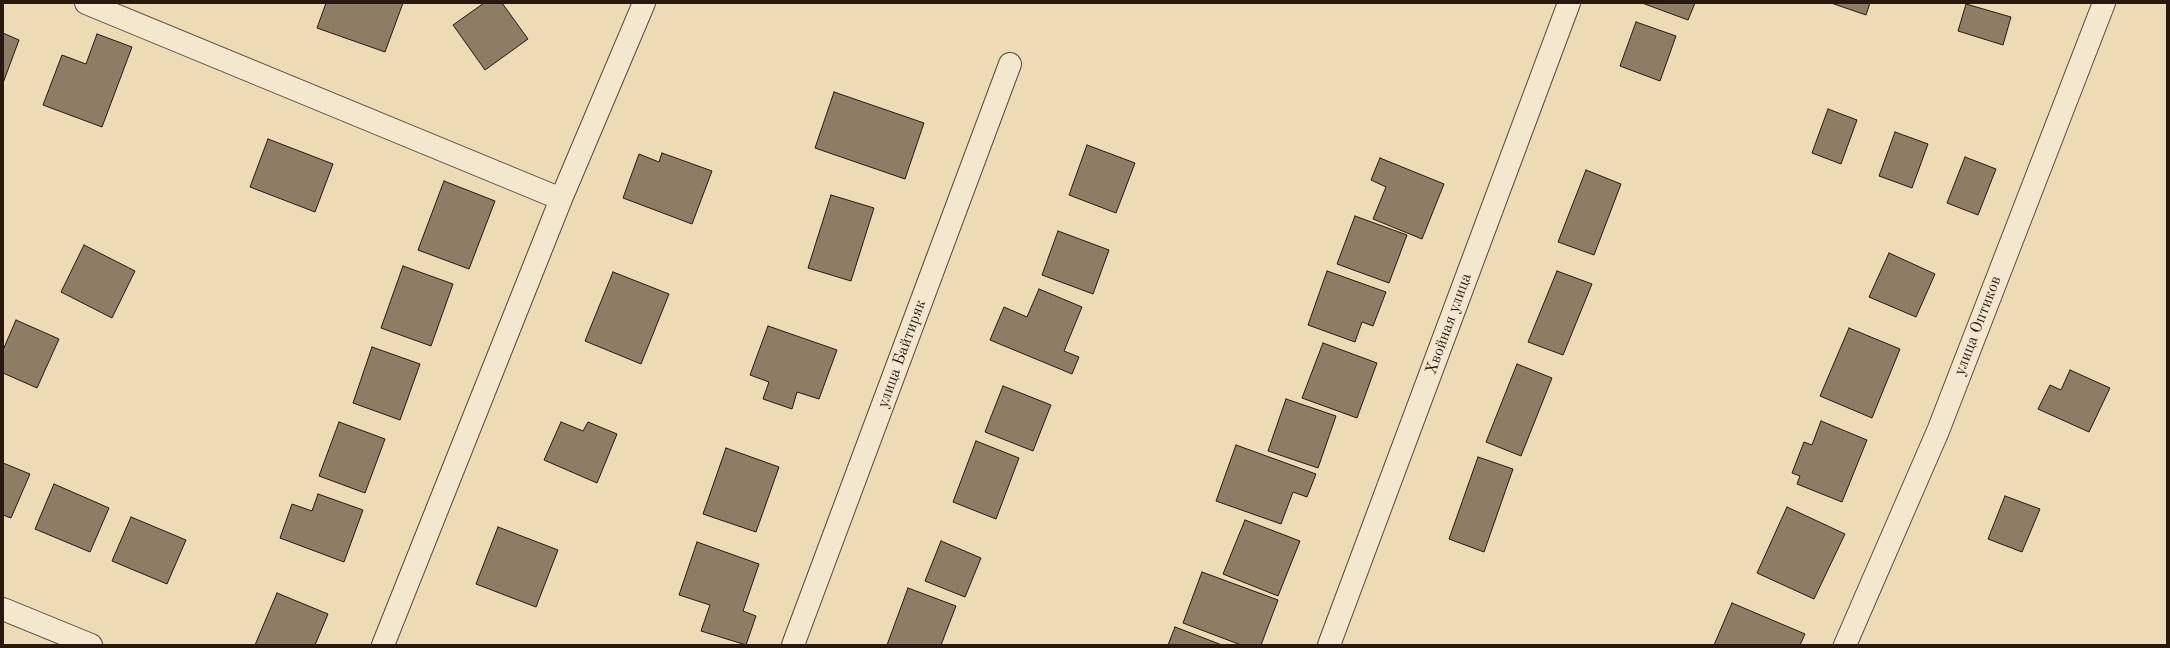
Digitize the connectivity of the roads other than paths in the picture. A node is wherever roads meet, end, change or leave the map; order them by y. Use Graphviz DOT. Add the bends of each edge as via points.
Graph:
graph roads {
  1 [pos="86,3"];
  2 [pos="644,3"];
  3 [pos="1569,3"];
  4 [pos="2104,3"];
  5 [pos="1010,64"];
  6 [pos="561,199"];
  7 [pos="3,609"];
  8 [pos="91,645"];
  9 [pos="383,645"];
  10 [pos="793,645"];
  11 [pos="1329,645"];
  12 [pos="1845,645"];
  1 -- 6 [label="street"];
  2 -- 6 [label="street"];
  3 -- 11 [label="street, Хвойная улица"];
  4 -- 12 [label="street, улица Оптиков" via="1938,431"];
  5 -- 10 [label="street, улица Байтиряк"];
  6 -- 9 [label="street"];
  7 -- 8 [label="street"];
}
